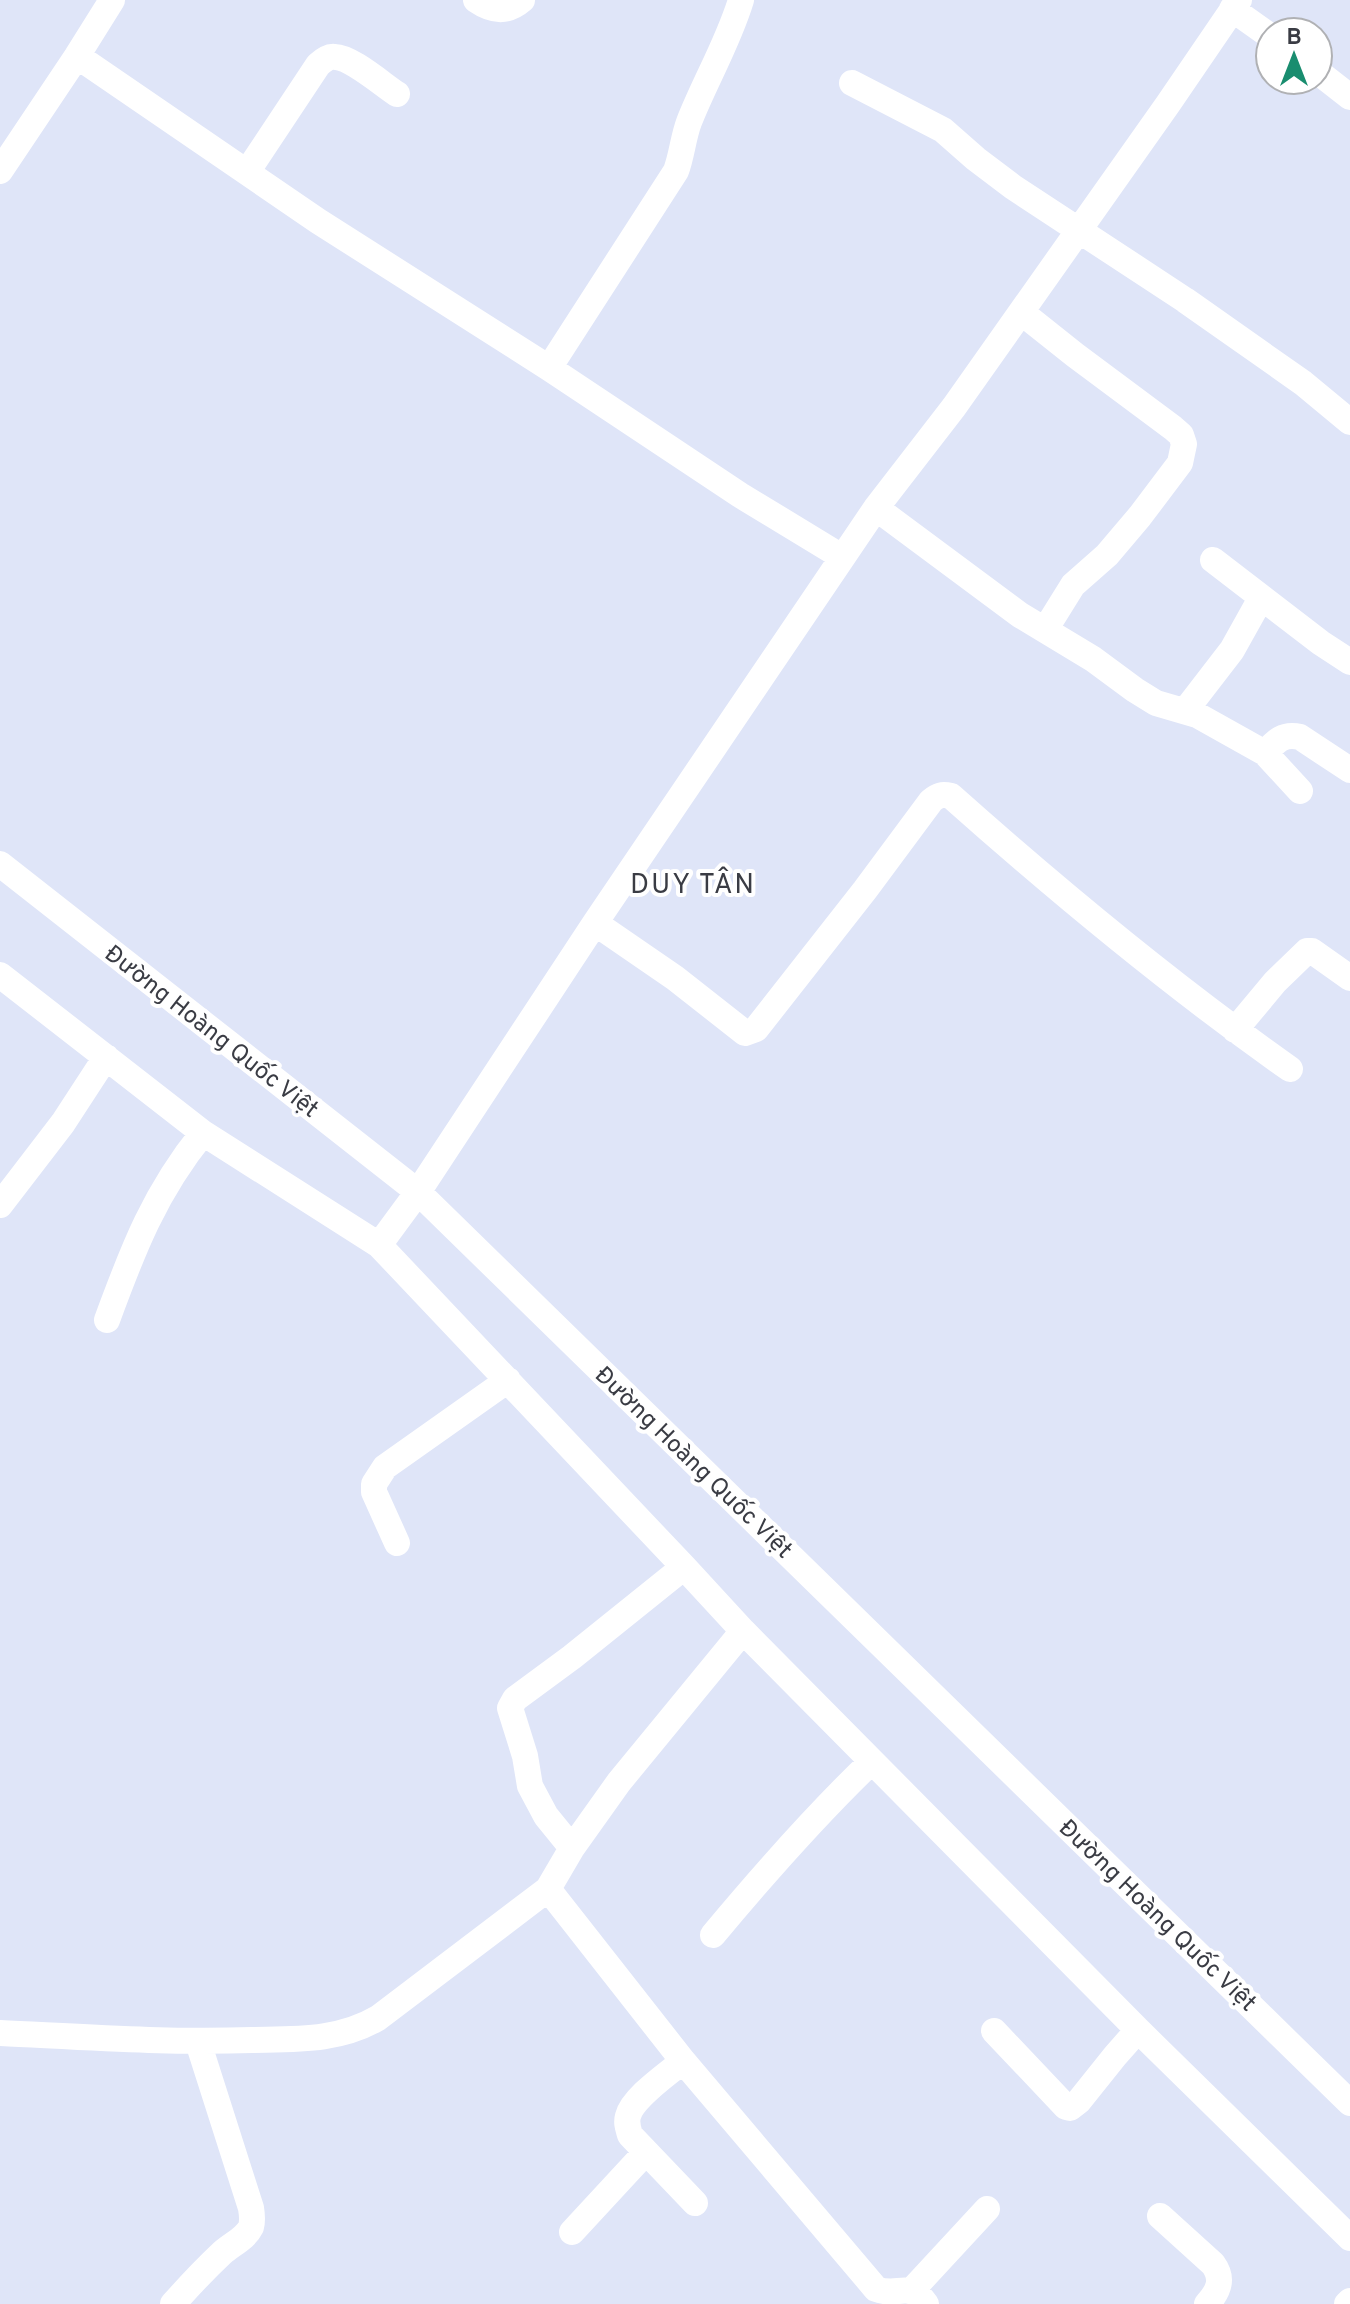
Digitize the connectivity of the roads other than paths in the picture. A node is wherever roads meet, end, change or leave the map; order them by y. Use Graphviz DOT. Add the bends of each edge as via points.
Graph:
graph roads {
  1 [pos="112,0"];
  2 [pos="476,0"];
  3 [pos="522,0"];
  4 [pos="741,0"];
  5 [pos="1235,3"];
  6 [pos="1254,21"];
  7 [pos="77,56"];
  8 [pos="852,83"];
  9 [pos="1334,84"];
  10 [pos="397,94"];
  11 [pos="1350,97"];
  12 [pos="0,171"];
  13 [pos="247,172"];
  14 [pos="1077,231"];
  15 [pos="1021,312"];
  16 [pos="549,368"];
  17 [pos="1350,422"];
  18 [pos="876,508"];
  19 [pos="842,557"];
  20 [pos="1213,560"];
  21 [pos="1261,598"];
  22 [pos="1045,630"];
  23 [pos="1350,662"];
  24 [pos="1185,711"];
  25 [pos="1265,753"];
  26 [pos="1350,770"];
  27 [pos="1300,791"];
  28 [pos="0,864"];
  29 [pos="595,923"];
  30 [pos="0,975"];
  31 [pos="1350,978"];
  32 [pos="1235,1030"];
  33 [pos="106,1057"];
  34 [pos="1290,1069"];
  35 [pos="203,1133"];
  36 [pos="413,1199"];
  37 [pos="0,1205"];
  38 [pos="384,1238"];
  39 [pos="107,1320"];
  40 [pos="508,1380"];
  41 [pos="397,1543"];
  42 [pos="684,1567"];
  43 [pos="743,1631"];
  44 [pos="871,1762"];
  45 [pos="572,1848"];
  46 [pos="548,1889"];
  47 [pos="713,1935"];
  48 [pos="1138,2030"];
  49 [pos="994,2031"];
  50 [pos="0,2033"];
  51 [pos="198,2042"];
  52 [pos="683,2061"];
  53 [pos="1350,2103"];
  54 [pos="646,2152"];
  55 [pos="695,2203"];
  56 [pos="987,2209"];
  57 [pos="1160,2216"];
  58 [pos="572,2232"];
  59 [pos="1350,2238"];
  60 [pos="919,2297"];
  61 [pos="173,2304"];
  62 [pos="1207,2304"];
  1 -- 7 [label="street"];
  2 -- 3 [label="street" via="507,9"];
  4 -- 16 [label="street" via="688,125 676,171"];
  5 -- 6 [label="street"];
  5 -- 14 [label="street"];
  7 -- 12 [label="street"];
  7 -- 13 [label="street"];
  8 -- 14 [label="street" via="943,130"];
  9 -- 11 [label="street"];
  10 -- 13 [label="street" via="348,61 325,58"];
  13 -- 16 [label="street"];
  14 -- 15 [label="street"];
  14 -- 17 [label="street" via="1185,300"];
  15 -- 18 [label="street"];
  15 -- 22 [label="street" via="1173,428 1184,444 1180,463 1168,480 1107,555 1073,585"];
  16 -- 19 [label="street"];
  18 -- 19 [label="street"];
  18 -- 22 [label="street"];
  19 -- 29 [label="street"];
  20 -- 21 [label="street"];
  21 -- 23 [label="street"];
  21 -- 24 [label="street" via="1232,650"];
  22 -- 24 [label="street" via="1156,703"];
  24 -- 25 [label="street"];
  25 -- 26 [label="street" via="1292,735"];
  25 -- 27 [label="street"];
  28 -- 36 [label="street, Đường Hoàng Quốc Việt"];
  29 -- 32 [label="street" via="750,1032 931,801 942,794 951,796 1122,943"];
  29 -- 36 [label="street"];
  30 -- 33 [label="street"];
  31 -- 32 [label="street" via="1307,951"];
  32 -- 34 [label="street"];
  33 -- 35 [label="street"];
  33 -- 37 [label="street"];
  35 -- 38 [label="street"];
  35 -- 39 [label="street" via="154,1206"];
  36 -- 38 [label="street"];
  36 -- 53 [label="street, Đường Hoàng Quốc Việt"];
  38 -- 40 [label="street"];
  40 -- 41 [label="street" via="379,1475 374,1492"];
  40 -- 42 [label="street"];
  42 -- 43 [label="street"];
  42 -- 45 [label="street" via="510,1708 530,1786"];
  43 -- 44 [label="street"];
  43 -- 45 [label="street"];
  44 -- 47 [label="street"];
  44 -- 48 [label="street"];
  45 -- 46 [label="street"];
  46 -- 51 [label="street" via="362,2028 318,2038"];
  46 -- 52 [label="street"];
  48 -- 49 [label="street" via="1070,2108"];
  48 -- 59 [label="street"];
  50 -- 51 [label="street"];
  51 -- 61 [label="street" via="253,2220 243,2237"];
  52 -- 54 [label="street" via="628,2112 630,2135"];
  52 -- 60 [label="street" via="876,2289 907,2289"];
  54 -- 55 [label="street"];
  54 -- 58 [label="street"];
  56 -- 60 [label="street"];
  57 -- 62 [label="street" via="1219,2272 1219,2287"];
}
